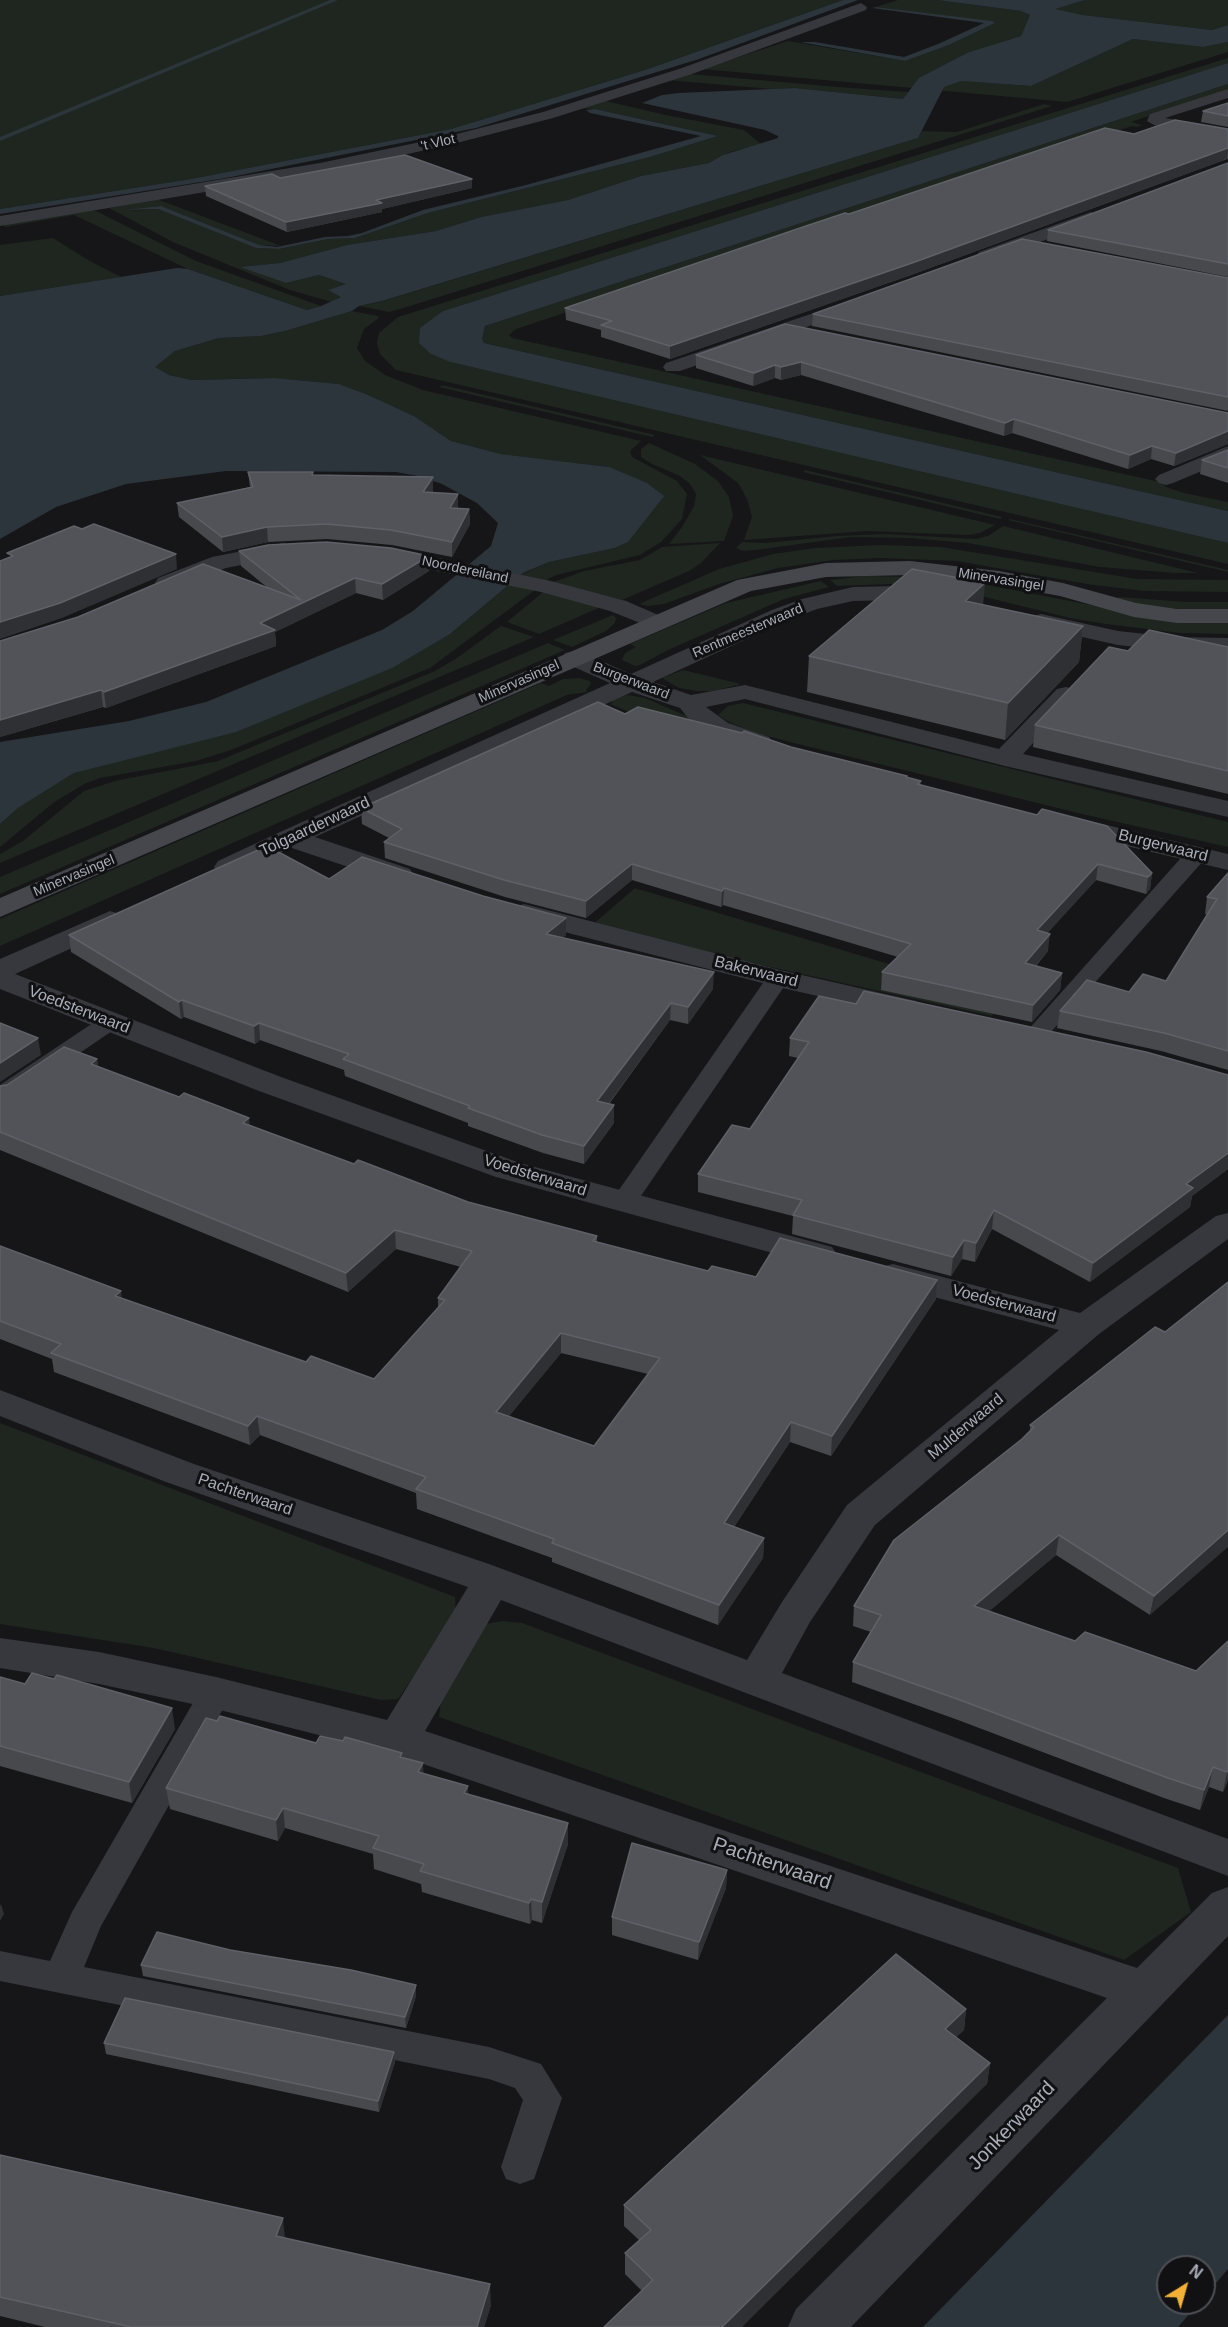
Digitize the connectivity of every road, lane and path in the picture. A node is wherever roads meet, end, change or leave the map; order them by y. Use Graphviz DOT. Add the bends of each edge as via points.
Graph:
graph roads {
  1 [pos="861,7"];
  2 [pos="1228,93"];
  3 [pos="1228,134"];
  4 [pos="1108,211"];
  5 [pos="0,221"];
  6 [pos="1017,243"];
  7 [pos="1048,250"];
  8 [pos="973,260"];
  9 [pos="874,297"];
  10 [pos="786,329"];
  11 [pos="821,336"];
  12 [pos="673,367"];
  13 [pos="1228,452"];
  14 [pos="1166,479"];
  15 [pos="304,549"];
  16 [pos="359,551"];
  17 [pos="1063,590"];
  18 [pos="147,591"];
  19 [pos="1228,599"];
  20 [pos="953,601"];
  21 [pos="1014,614"];
  22 [pos="1228,616"];
  23 [pos="655,622"];
  24 [pos="1228,645"];
  25 [pos="574,658"];
  26 [pos="1078,681"];
  27 [pos="628,682"];
  28 [pos="689,703"];
  29 [pos="780,749"];
  30 [pos="1005,758"];
  31 [pos="1228,809"];
  32 [pos="1045,818"];
  33 [pos="290,838"];
  34 [pos="1196,855"];
  35 [pos="1228,862"];
  36 [pos="204,878"];
  37 [pos="431,885"];
  38 [pos="494,905"];
  39 [pos="0,908"];
  40 [pos="129,912"];
  41 [pos="0,970"];
  42 [pos="778,978"];
  43 [pos="0,979"];
  44 [pos="930,1012"];
  45 [pos="110,1022"];
  46 [pos="1024,1034"];
  47 [pos="1070,1043"];
  48 [pos="0,1096"];
  49 [pos="623,1203"];
  50 [pos="1228,1223"];
  51 [pos="1086,1326"];
  52 [pos="0,1402"];
  53 [pos="492,1581"];
  54 [pos="0,1653"];
  55 [pos="756,1679"];
  56 [pos="216,1692"];
  57 [pos="398,1738"];
  58 [pos="1228,1858"];
  59 [pos="1222,1922"];
  60 [pos="0,1966"];
  61 [pos="61,1978"];
  62 [pos="1146,1991"];
  63 [pos="520,2167"];
  64 [pos="815,2327"];
  1 -- 5 [label="street, 't Vlot" via="687,71 548,115 450,140 320,168"];
  2 -- 3 [label="street" via="1155,117 1154,121"];
  4 -- 6 [label="street"];
  6 -- 7 [label="street"];
  6 -- 8 [label="street"];
  9 -- 10 [label="street"];
  10 -- 11 [label="street"];
  10 -- 12 [label="street"];
  13 -- 14 [label="street"];
  15 -- 18 [label="street" via="269,551 220,562"];
  16 -- 23 [label="street, Noordereiland" via="392,554 525,583 618,606"];
  17 -- 19 [label="street, Minervasingel" via="1168,600"];
  17 -- 22 [label="street, Minervasingel" via="1134,610 1177,616"];
  17 -- 23 [label="street, Minervasingel" via="960,572 910,568 826,570 745,585"];
  20 -- 27 [label="street, Rentmeesterwaard" via="897,593 853,594 810,604"];
  21 -- 24 [label="street" via="1068,628 1110,646"];
  23 -- 25 [label="street, Minervasingel"];
  25 -- 27 [label="street, Burgerwaard"];
  25 -- 39 [label="street, Minervasingel"];
  26 -- 30 [label="street"];
  27 -- 28 [label="street, Burgerwaard"];
  27 -- 33 [label="street, Tolgaarderwaard"];
  28 -- 29 [label="street, Burgerwaard" via="719,728"];
  28 -- 30 [label="street, Burgerwaard" via="745,692"];
  30 -- 31 [label="street, Burgerwaard"];
  32 -- 34 [label="street, Burgerwaard"];
  33 -- 36 [label="street, Tolgaarderwaard"];
  33 -- 37 [label="street"];
  34 -- 35 [label="street, Burgerwaard"];
  34 -- 46 [label="lane"];
  38 -- 42 [label="street, Bakerwaard"];
  40 -- 41 [label="street"];
  42 -- 44 [label="street, Bakerwaard"];
  42 -- 49 [label="lane"];
  43 -- 45 [label="street, Voedsterwaard"];
  45 -- 48 [label="lane"];
  45 -- 49 [label="street, Voedsterwaard" via="508,1170"];
  46 -- 47 [label="street"];
  49 -- 51 [label="street, Voedsterwaard"];
  50 -- 51 [label="street, Mulderwaard"];
  51 -- 55 [label="street, Mulderwaard" via="861,1515"];
  52 -- 53 [label="street, Pachterwaard" via="180,1473"];
  53 -- 55 [label="street, Pachterwaard"];
  53 -- 57 [label="street"];
  54 -- 56 [label="street, Pachterwaard"];
  55 -- 58 [label="street, Pachterwaard"];
  56 -- 57 [label="street, Pachterwaard"];
  56 -- 61 [label="lane" via="86,1922"];
  57 -- 62 [label="street, Pachterwaard"];
  59 -- 62 [label="street, Jonkerwaard"];
  60 -- 61 [label="lane"];
  61 -- 63 [label="lane" via="489,2063 528,2076 543,2098"];
  62 -- 64 [label="street, Jonkerwaard"];
}
